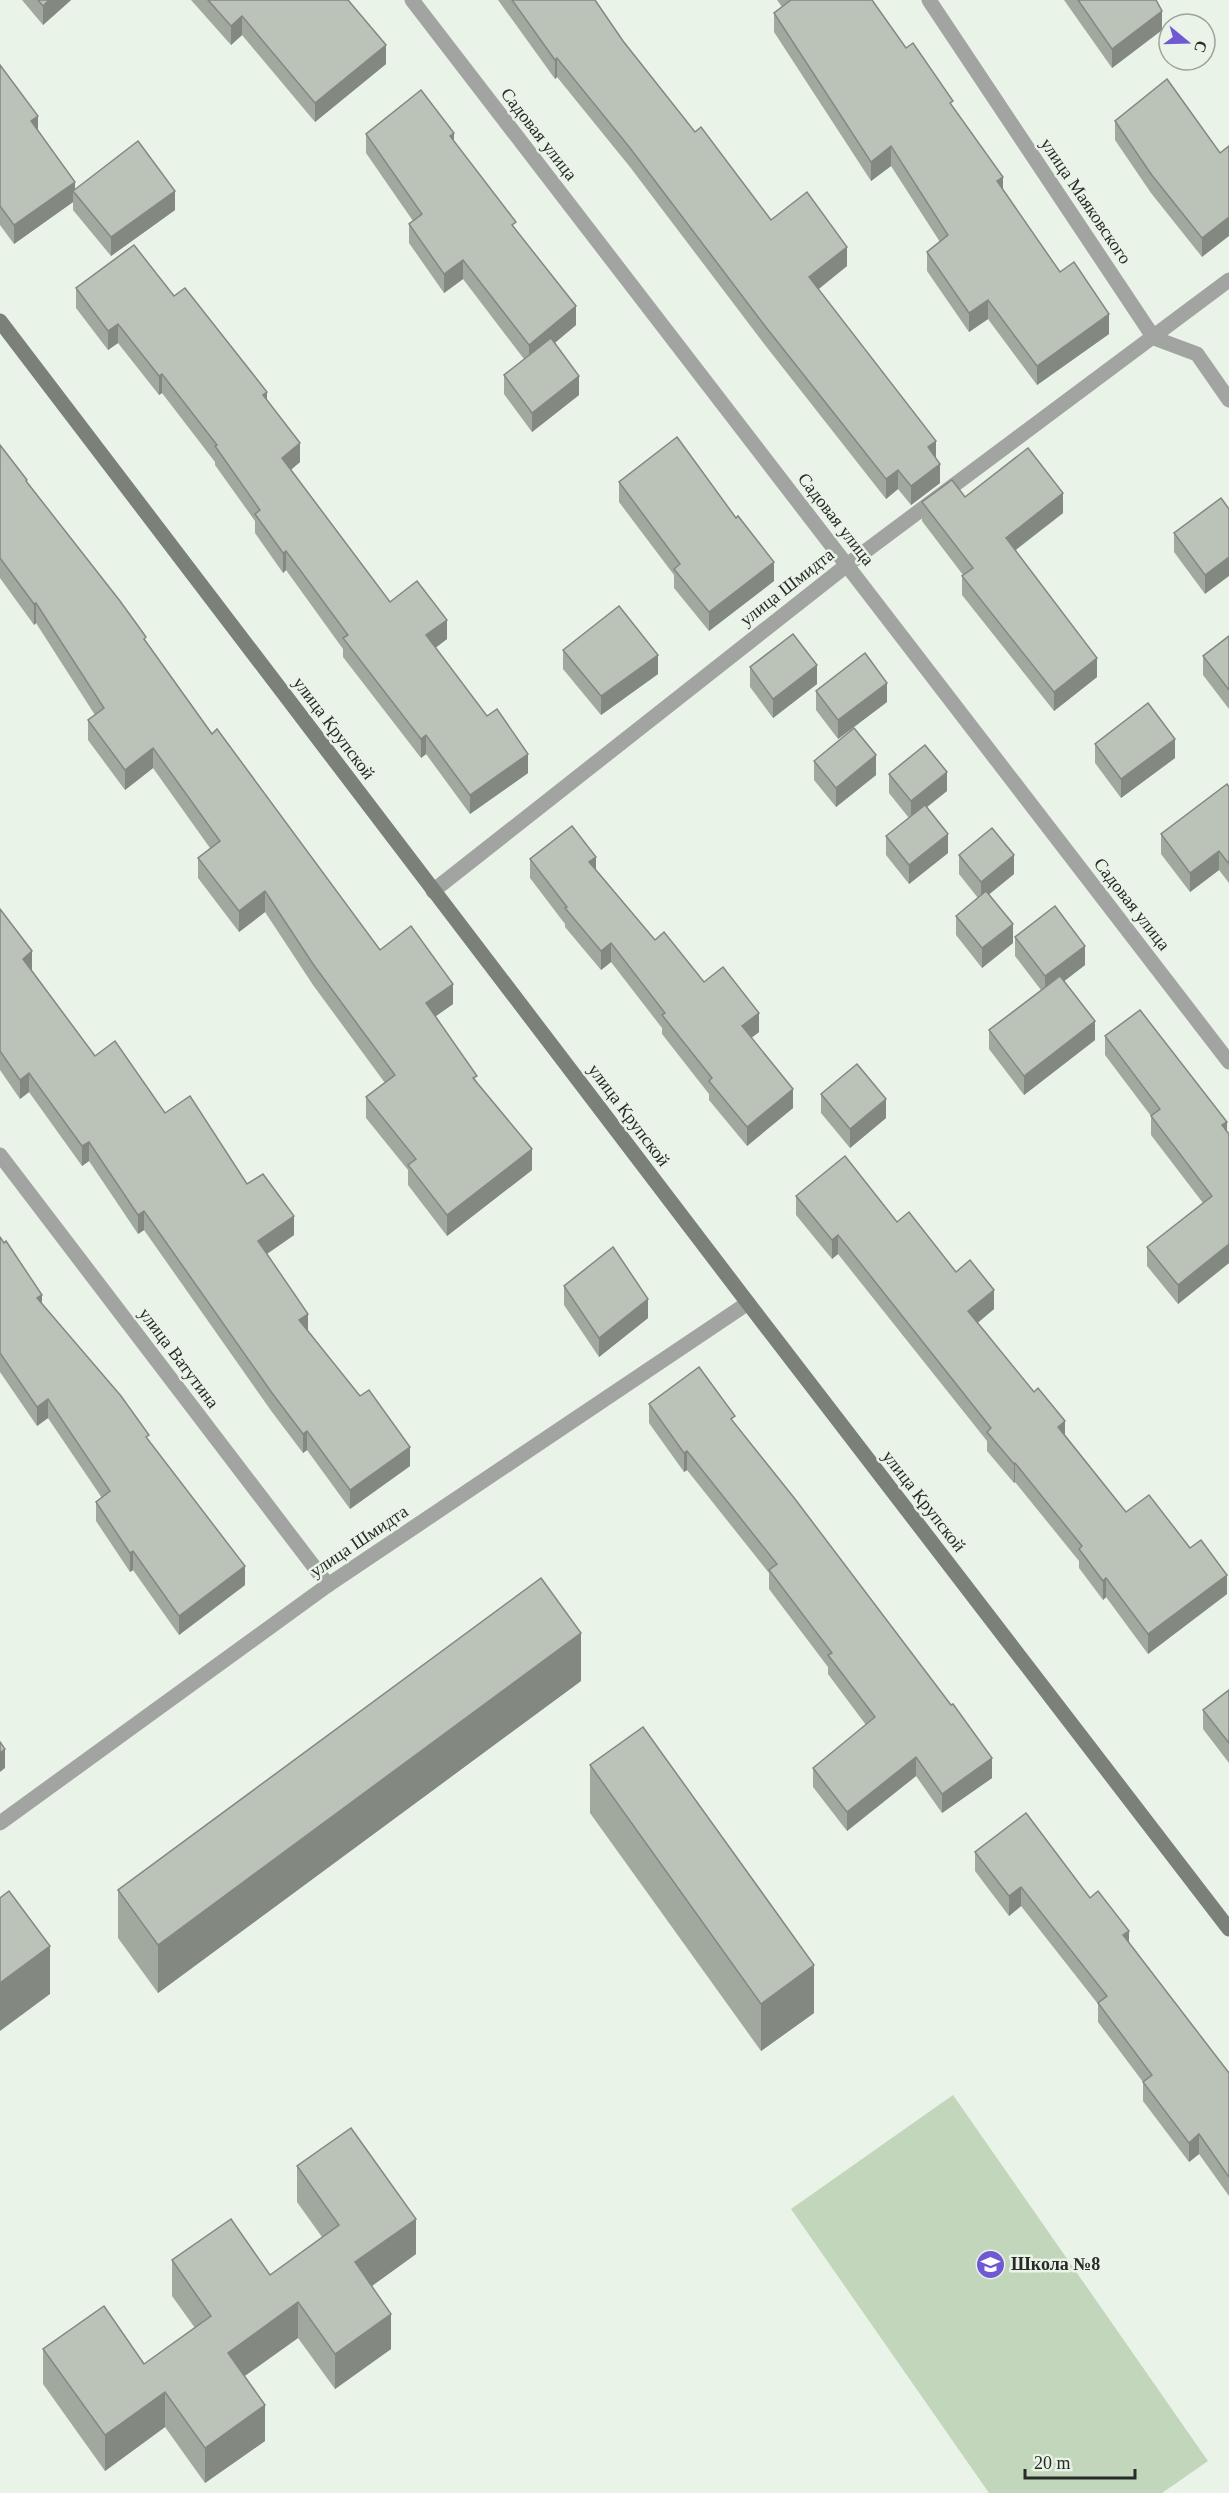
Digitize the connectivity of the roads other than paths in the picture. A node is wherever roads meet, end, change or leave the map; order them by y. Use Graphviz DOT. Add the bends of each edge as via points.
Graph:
graph roads {
  1 [pos="411,0"];
  2 [pos="929,0"];
  3 [pos="1229,280"];
  4 [pos="0,321"];
  5 [pos="1154,338"];
  6 [pos="1229,400"];
  7 [pos="847,565"];
  8 [pos="433,891"];
  9 [pos="1229,1062"];
  10 [pos="0,1155"];
  11 [pos="748,1303"];
  12 [pos="328,1585"];
  13 [pos="0,1823"];
  14 [pos="1229,1929"];
  1 -- 7 [label="street, Садовая улица"];
  2 -- 5 [label="street, улица Маяковского"];
  3 -- 5 [label="street, улица Шмидта"];
  4 -- 8 [label="main road, улица Крупской"];
  5 -- 6 [label="street" via="1197,354"];
  5 -- 7 [label="street, улица Шмидта"];
  7 -- 8 [label="street, улица Шмидта"];
  7 -- 9 [label="street, Садовая улица"];
  8 -- 11 [label="main road, улица Крупской"];
  10 -- 12 [label="street, улица Ватутина"];
  11 -- 12 [label="street, улица Шмидта"];
  11 -- 14 [label="main road, улица Крупской"];
  12 -- 13 [label="street, улица Шмидта"];
}
